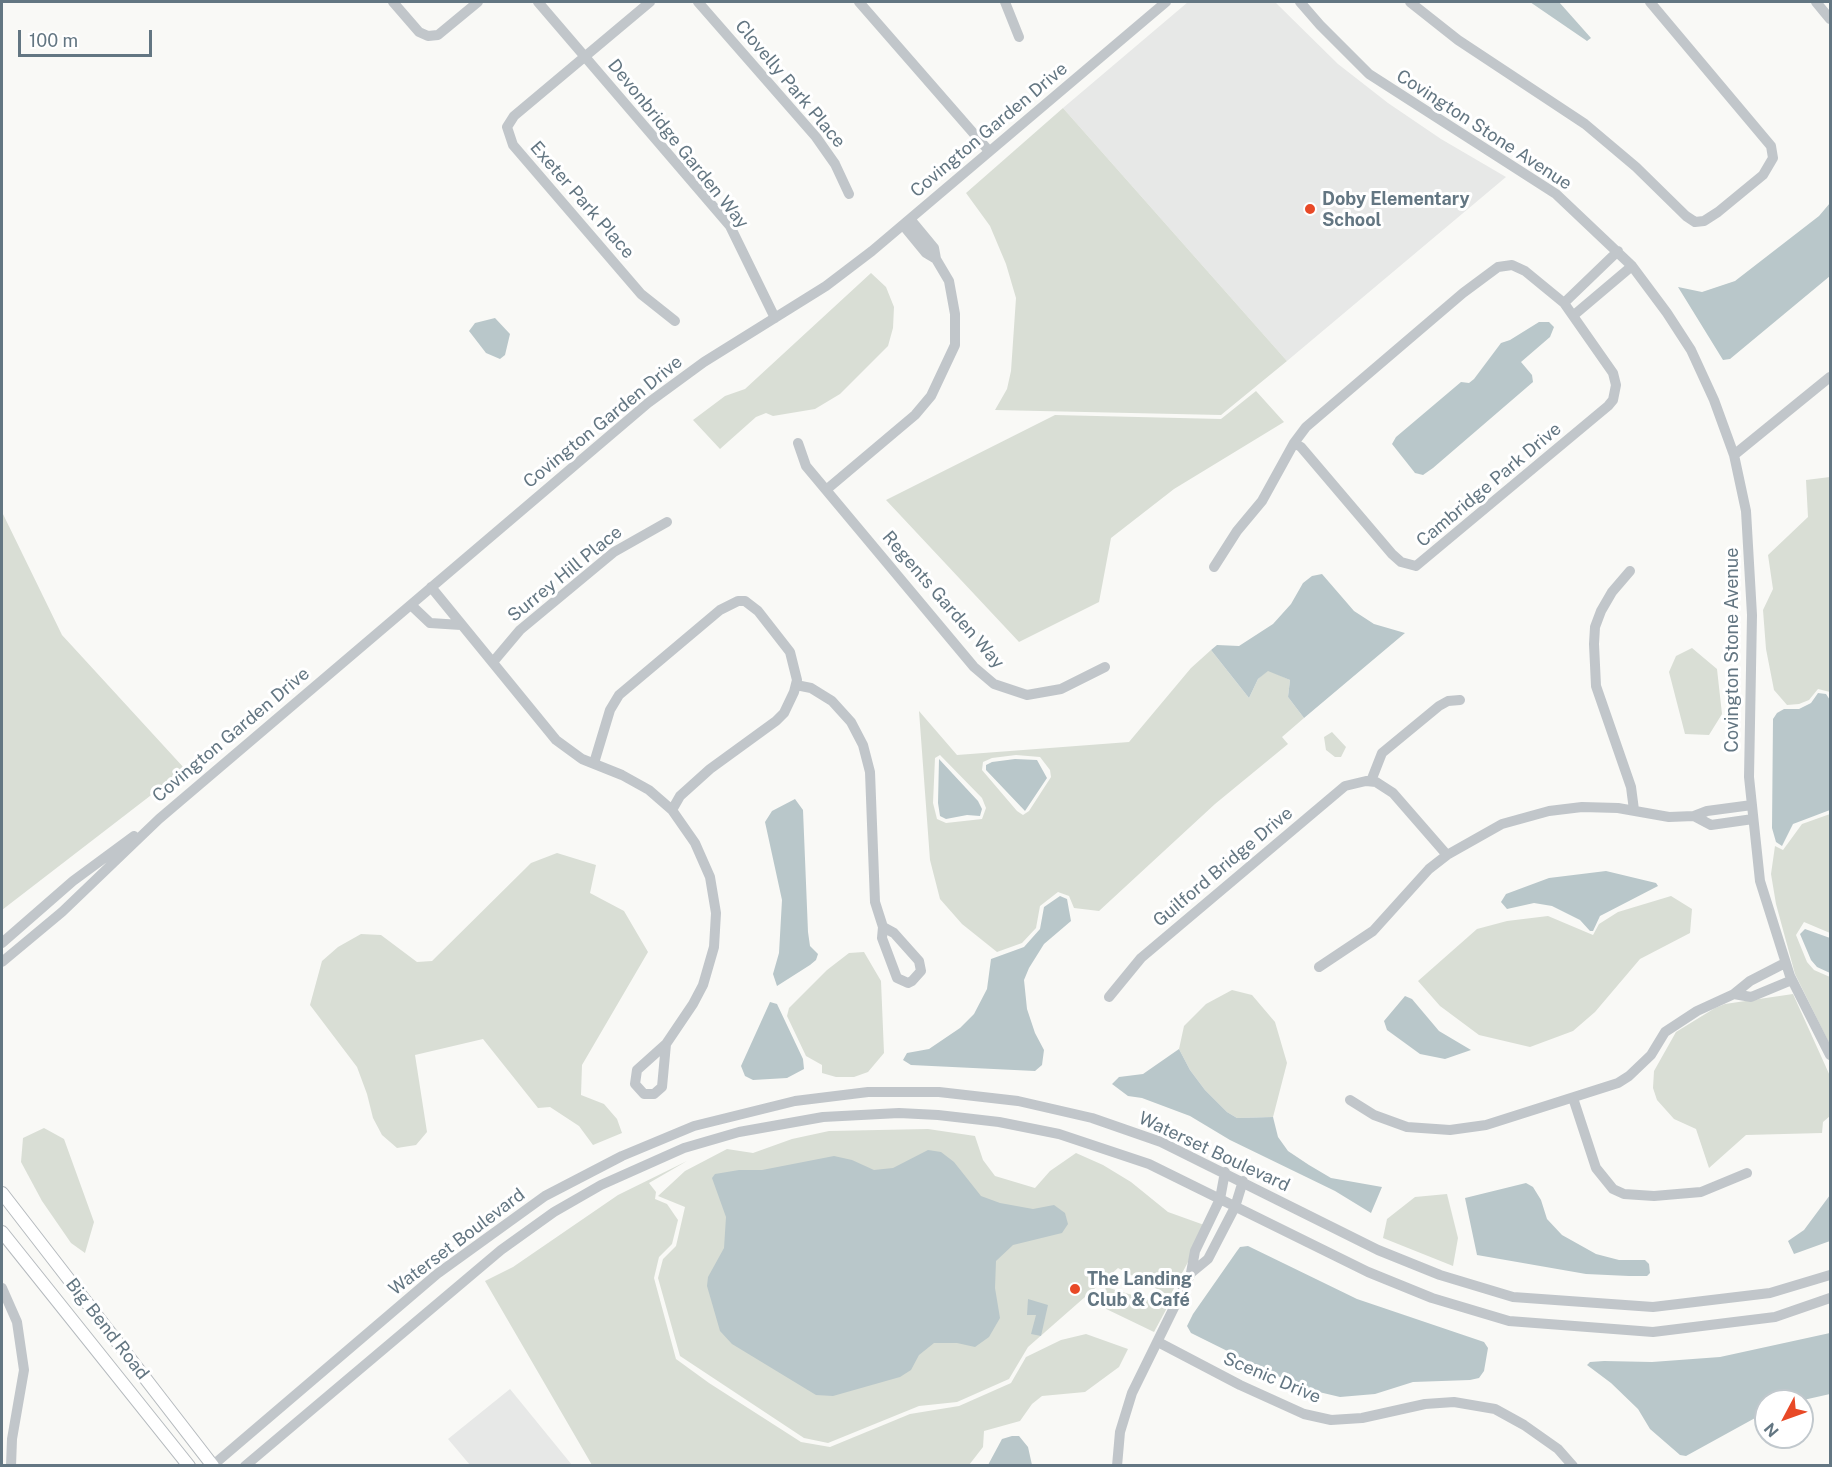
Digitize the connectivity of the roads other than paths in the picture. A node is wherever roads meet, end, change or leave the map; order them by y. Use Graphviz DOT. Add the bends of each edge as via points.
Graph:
graph roads {
  1 [pos="393,2"];
  2 [pos="478,2"];
  3 [pos="538,2"];
  4 [pos="650,2"];
  5 [pos="698,2"];
  6 [pos="859,2"];
  7 [pos="1005,2"];
  8 [pos="1166,2"];
  9 [pos="1300,2"];
  10 [pos="1410,2"];
  11 [pos="1650,2"];
  12 [pos="1816,2"];
  13 [pos="1830,19"];
  14 [pos="1019,37"];
  15 [pos="584,56"];
  16 [pos="989,151"];
  17 [pos="849,194"];
  18 [pos="907,222"];
  19 [pos="1618,251"];
  20 [pos="1632,266"];
  21 [pos="1564,303"];
  22 [pos="1574,315"];
  23 [pos="775,318"];
  24 [pos="675,321"];
  25 [pos="1830,377"];
  26 [pos="798,443"];
  27 [pos="1294,443"];
  28 [pos="1734,455"];
  29 [pos="826,490"];
  30 [pos="667,522"];
  31 [pos="1214,567"];
  32 [pos="1630,571"];
  33 [pos="431,587"];
  34 [pos="411,605"];
  35 [pos="461,625"];
  36 [pos="493,662"];
  37 [pos="1105,667"];
  38 [pos="796,685"];
  39 [pos="1460,700"];
  40 [pos="594,763"];
  41 [pos="1371,781"];
  42 [pos="1752,805"];
  43 [pos="672,810"];
  44 [pos="1634,810"];
  45 [pos="1694,816"];
  46 [pos="159,819"];
  47 [pos="1753,819"];
  48 [pos="1447,855"];
  49 [pos="883,927"];
  50 [pos="2,943"];
  51 [pos="2,962"];
  52 [pos="1785,963"];
  53 [pos="1319,967"];
  54 [pos="1792,980"];
  55 [pos="1734,994"];
  56 [pos="1109,997"];
  57 [pos="666,1044"];
  58 [pos="1823,1044"];
  59 [pos="1830,1055"];
  60 [pos="1830,1062"];
  61 [pos="1573,1098"];
  62 [pos="1350,1100"];
  63 [pos="1225,1172"];
  64 [pos="1747,1173"];
  65 [pos="1243,1181"];
  66 [pos="2,1193"];
  67 [pos="1220,1199"];
  68 [pos="1235,1207"];
  69 [pos="2,1232"];
  70 [pos="1191,1273"];
  71 [pos="1830,1275"];
  72 [pos="2,1288"];
  73 [pos="1830,1298"];
  74 [pos="1158,1342"];
  75 [pos="7,1455"];
  76 [pos="212,1465"];
  77 [pos="189,1466"];
  78 [pos="245,1466"];
  79 [pos="1117,1466"];
  80 [pos="1573,1466"];
  1 -- 2 [label="street" via="419,32 428,36 438,35"];
  3 -- 15 [label="street, Devonbridge Garden Way"];
  4 -- 15 [label="street, Exeter Park Place"];
  5 -- 17 [label="street, Clovelly Park Place" via="816,137"];
  6 -- 16 [label="street"];
  7 -- 14 [label="street"];
  8 -- 16 [label="street, Covington Garden Drive"];
  9 -- 19 [label="street, Covington Stone Avenue" via="1369,74 1556,195"];
  10 -- 11 [label="street" via="1458,40 1585,124 1686,216 1695,222 1704,221 1770,167 1771,146"];
  12 -- 13 [label="street"];
  15 -- 23 [label="street, Devonbridge Garden Way" via="730,226"];
  15 -- 24 [label="street, Exeter Park Place" via="513,116 507,127 513,145 641,294"];
  16 -- 18 [label="street, Covington Garden Drive"];
  18 -- 23 [label="street, Covington Garden Drive" via="825,286"];
  18 -- 29 [label="street" via="926,254 936,259 949,281 956,345 932,396 915,415"];
  19 -- 20 [label="street, Covington Stone Avenue"];
  19 -- 21 [label="street"];
  20 -- 22 [label="street"];
  20 -- 28 [label="street, Covington Stone Avenue" via="1691,350"];
  21 -- 22 [label="street, Cambridge Park Drive"];
  21 -- 27 [label="street, Cambridge Park Drive" via="1525,271 1512,265 1498,267 1306,427"];
  22 -- 27 [label="street, Cambridge Park Drive" via="1613,373 1613,400 1416,566 1401,562 1392,554"];
  23 -- 33 [label="street, Covington Garden Drive" via="648,403"];
  25 -- 28 [label="street"];
  26 -- 29 [label="street, Regents Garden Way" via="806,466"];
  27 -- 31 [label="street, Cambridge Park Drive" via="1262,501"];
  28 -- 42 [label="street, Covington Stone Avenue" via="1746,511 1752,615"];
  29 -- 37 [label="street, Regents Garden Way" via="975,667 994,684 1027,695 1060,689"];
  30 -- 36 [label="street, Surrey Hill Place" via="614,552 520,630"];
  32 -- 44 [label="street" via="1601,611 1594,644 1596,686"];
  33 -- 34 [label="street, Covington Garden Drive"];
  33 -- 35 [label="street"];
  34 -- 35 [label="street" via="430,622"];
  34 -- 46 [label="street, Covington Garden Drive"];
  35 -- 36 [label="street"];
  36 -- 40 [label="street" via="556,740 574,755"];
  38 -- 40 [label="street" via="794,662 783,641 745,601 729,604 614,702"];
  38 -- 43 [label="street" via="776,721 710,768 680,796"];
  38 -- 49 [label="street" via="811,688 832,701 851,722 863,745 870,772 875,902"];
  39 -- 41 [label="street" via="1439,706 1383,753"];
  40 -- 43 [label="street" via="637,782"];
  41 -- 48 [label="street" via="1393,793"];
  41 -- 56 [label="street, Guilford Bridge Drive" via="1350,784 1329,798 1142,958"];
  42 -- 45 [label="street"];
  42 -- 47 [label="street, Covington Stone Avenue"];
  43 -- 57 [label="street" via="695,843 710,877 716,930 703,985"];
  44 -- 45 [label="street" via="1669,818"];
  44 -- 48 [label="street" via="1582,807 1549,811 1490,829"];
  45 -- 47 [label="street" via="1711,825"];
  46 -- 50 [label="street, Covington Garden Drive" via="73,881"];
  46 -- 51 [label="street, Covington Garden Drive" via="62,912"];
  47 -- 52 [label="street, Covington Stone Avenue" via="1760,882"];
  48 -- 53 [label="street" via="1429,869 1373,931"];
  49 -- 49 [label="street" via="882,938 893,972 903,982 912,981 921,971 919,961 894,933"];
  52 -- 54 [label="street, Covington Stone Avenue"];
  52 -- 55 [label="street"];
  54 -- 55 [label="street" via="1751,997"];
  54 -- 58 [label="street, Covington Stone Avenue"];
  55 -- 61 [label="street" via="1665,1032 1651,1055 1629,1076"];
  58 -- 59 [label="street, Covington Stone Avenue"];
  58 -- 60 [label="street, Covington Stone Avenue"];
  61 -- 62 [label="street" via="1486,1125 1450,1130 1407,1126 1374,1115"];
  61 -- 64 [label="street" via="1596,1168 1613,1189 1624,1194 1701,1192"];
  63 -- 65 [label="street, Waterset Boulevard"];
  63 -- 67 [label="street"];
  63 -- 76 [label="street, Waterset Boulevard" via="1161,1142 1092,1118 1018,1101 939,1092 868,1092 795,1101 694,1126 622,1155 545,1196 483,1239"];
  65 -- 68 [label="street"];
  65 -- 71 [label="street, Waterset Boulevard" via="1378,1250 1440,1275 1514,1297 1653,1307 1770,1293"];
  66 -- 76 [label="main road, Big Bend Road"];
  67 -- 68 [label="street, Waterset Boulevard"];
  67 -- 70 [label="street" via="1195,1251"];
  67 -- 78 [label="street, Waterset Boulevard" via="1109,1149 999,1122 938,1115 860,1114 739,1132 656,1158 554,1212 501,1250"];
  68 -- 70 [label="street" via="1208,1259"];
  68 -- 73 [label="street, Waterset Boulevard" via="1368,1272 1432,1298 1509,1321 1653,1332 1775,1317"];
  69 -- 77 [label="main road, Big Bend Road"];
  70 -- 74 [label="street"];
  72 -- 75 [label="street" via="16,1322 24,1370"];
  74 -- 79 [label="street" via="1125,1412"];
  74 -- 80 [label="street, Scenic Drive" via="1304,1414 1331,1420 1454,1402 1494,1409 1558,1449"];
}
